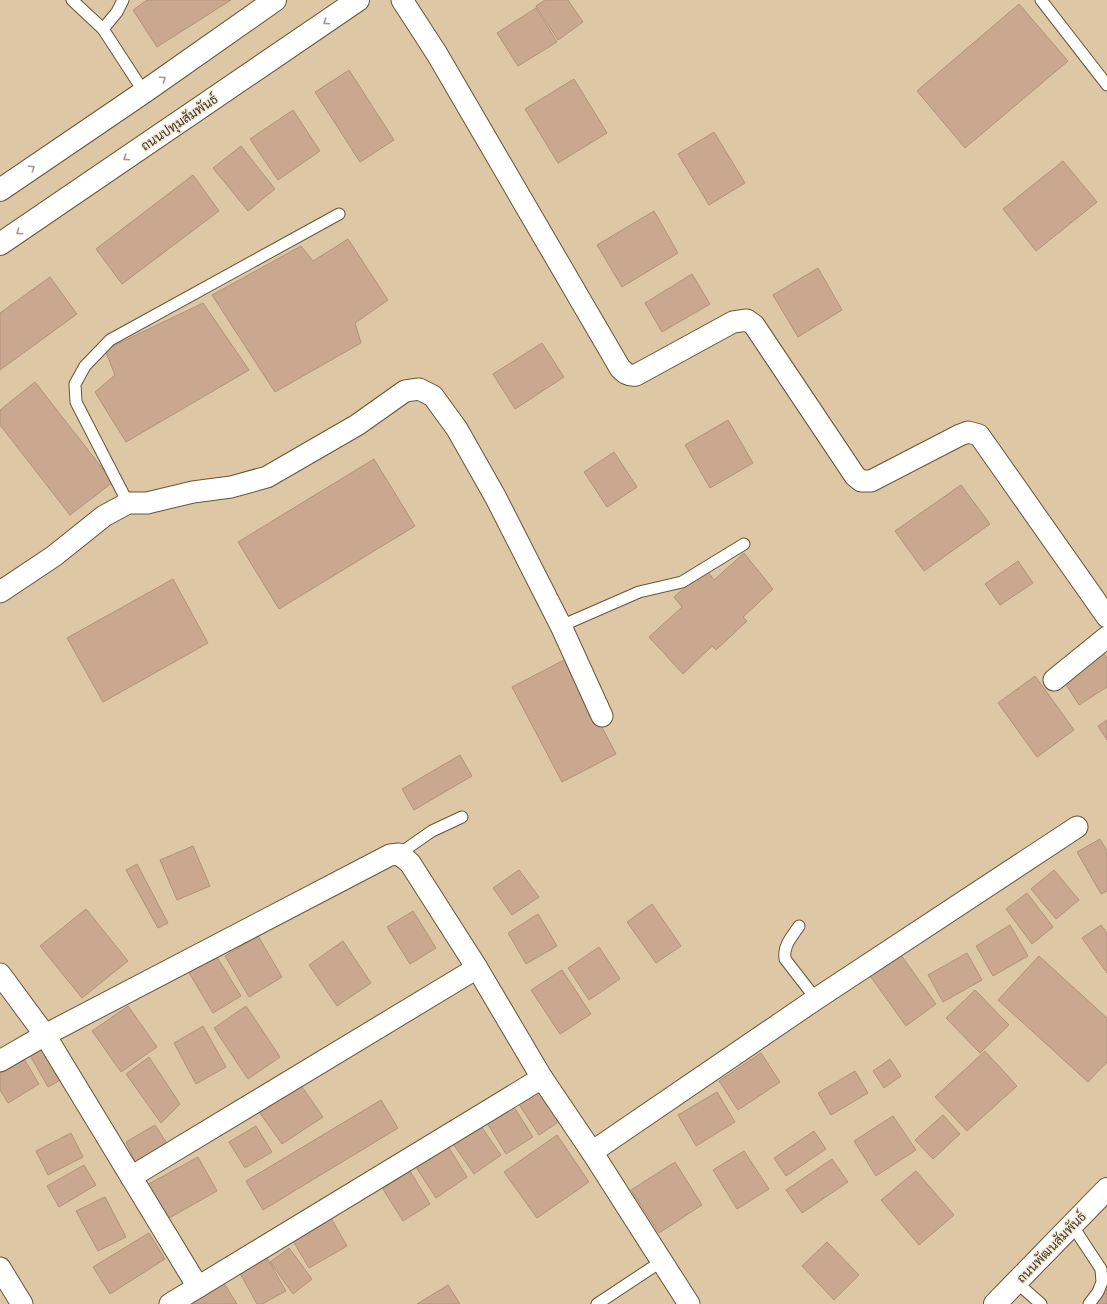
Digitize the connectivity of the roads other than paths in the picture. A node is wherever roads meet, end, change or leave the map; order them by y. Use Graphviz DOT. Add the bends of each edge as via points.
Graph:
graph roads {
  1 [pos="72,0"];
  2 [pos="122,0"];
  3 [pos="275,0"];
  4 [pos="358,0"];
  5 [pos="402,0"];
  6 [pos="1041,0"];
  7 [pos="103,29"];
  8 [pos="1107,85"];
  9 [pos="144,92"];
  10 [pos="0,190"];
  11 [pos="339,214"];
  12 [pos="0,244"];
  13 [pos="128,503"];
  14 [pos="744,544"];
  15 [pos="0,592"];
  16 [pos="1107,617"];
  17 [pos="561,626"];
  18 [pos="1107,637"];
  19 [pos="1054,680"];
  20 [pos="602,716"];
  21 [pos="462,817"];
  22 [pos="1077,827"];
  23 [pos="399,854"];
  24 [pos="799,926"];
  25 [pos="477,968"];
  26 [pos="0,974"];
  27 [pos="816,999"];
  28 [pos="45,1035"];
  29 [pos="0,1061"];
  30 [pos="542,1078"];
  31 [pos="592,1152"];
  32 [pos="131,1177"];
  33 [pos="1107,1189"];
  34 [pos="1072,1225"];
  35 [pos="662,1261"];
  36 [pos="0,1268"];
  37 [pos="1016,1282"];
  38 [pos="198,1287"];
  39 [pos="22,1304"];
  40 [pos="170,1304"];
  41 [pos="597,1304"];
  42 [pos="689,1304"];
  43 [pos="995,1304"];
  44 [pos="1041,1304"];
  45 [pos="1089,1304"];
  1 -- 7 [label="lane"];
  2 -- 7 [label="lane" via="117,12"];
  9 -- 3 [label="street, one-way"];
  4 -- 12 [label="street, ถนนปทุมสัมพันธ์, one-way"];
  5 -- 16 [label="street" via="437,54 624,372 636,375 733,322 747,320 754,325 855,476 861,481 871,481 960,435 968,432 979,435"];
  6 -- 8 [label="lane"];
  7 -- 9 [label="lane"];
  10 -- 9 [label="street, one-way"];
  11 -- 13 [label="lane" via="110,340 84,366 75,384 76,402"];
  13 -- 15 [label="street" via="104,516 54,556"];
  13 -- 17 [label="street" via="231,487 267,477 357,425 405,391 419,389 433,396 457,429 496,498"];
  14 -- 17 [label="lane" via="682,582 639,592"];
  17 -- 20 [label="street"];
  18 -- 19 [label="street"];
  21 -- 23 [label="lane" via="432,831"];
  22 -- 27 [label="street"];
  23 -- 25 [label="street" via="410,863"];
  23 -- 28 [label="street" via="390,855"];
  24 -- 27 [label="lane" via="786,945 785,959"];
  25 -- 30 [label="street"];
  25 -- 32 [label="street"];
  26 -- 28 [label="street"];
  27 -- 31 [label="street"];
  28 -- 29 [label="street"];
  28 -- 32 [label="street"];
  30 -- 31 [label="street"];
  30 -- 38 [label="street"];
  31 -- 35 [label="street"];
  32 -- 38 [label="street"];
  33 -- 34 [label="street, ถนนพัฒนสัมพันธ์"];
  34 -- 37 [label="street, ถนนพัฒนสัมพันธ์"];
  34 -- 45 [label="lane" via="1101,1270 1102,1282"];
  35 -- 41 [label="lane"];
  35 -- 42 [label="street"];
  36 -- 39 [label="street"];
  37 -- 43 [label="street, ถนนพัฒนสัมพันธ์"];
  37 -- 44 [label="lane"];
  38 -- 40 [label="street"];
}
